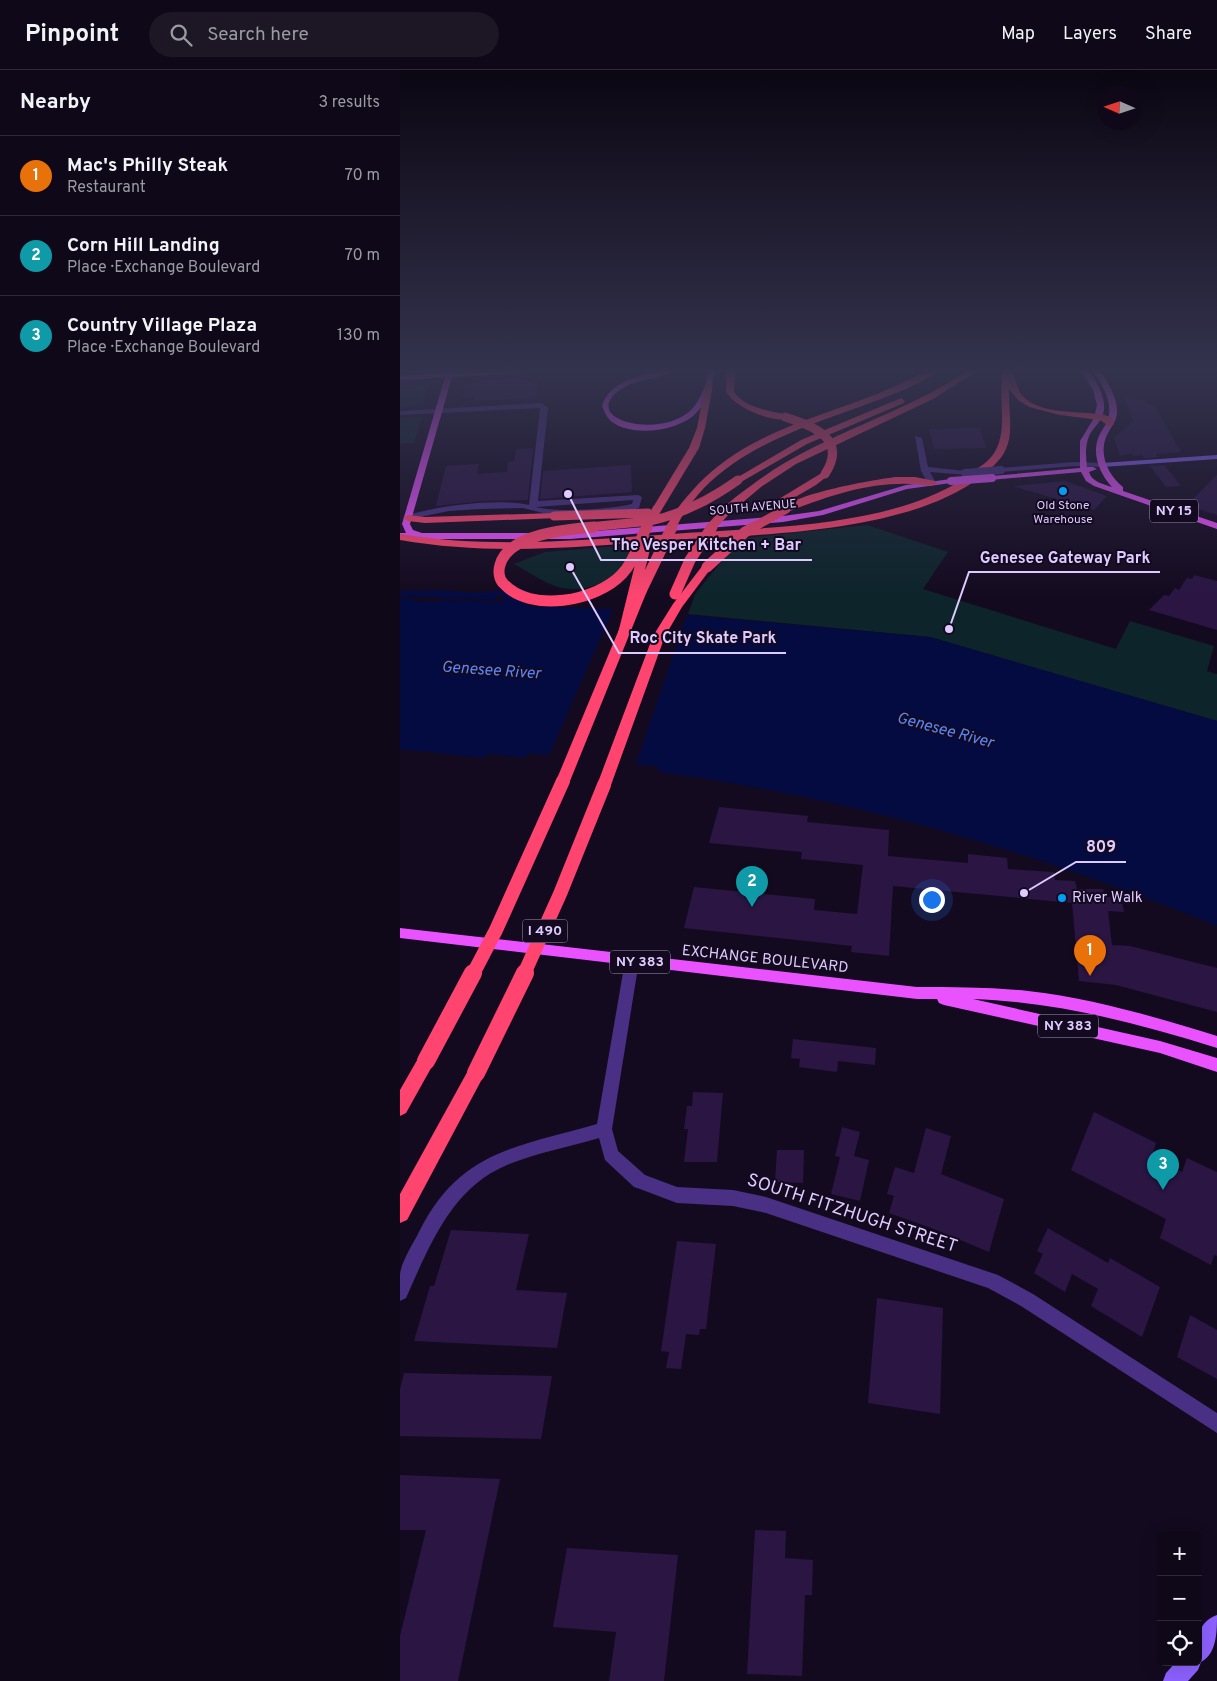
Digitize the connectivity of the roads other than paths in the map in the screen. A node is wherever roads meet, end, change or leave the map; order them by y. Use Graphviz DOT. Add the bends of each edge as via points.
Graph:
graph roads {
  1 [pos="427,446"];
  2 [pos="540,446"];
  3 [pos="694,446"];
  4 [pos="756,446"];
  5 [pos="797,446"];
  6 [pos="826,446"];
  7 [pos="832,446"];
  8 [pos="920,446"];
  9 [pos="1002,446"];
  10 [pos="1084,446"];
  11 [pos="1101,446"];
  12 [pos="1217,457"];
  13 [pos="1102,465"];
  14 [pos="1085,468"];
  15 [pos="925,469"];
  16 [pos="738,480"];
  17 [pos="932,483"];
  18 [pos="1132,496"];
  19 [pos="533,506"];
  20 [pos="657,509"];
  21 [pos="404,518"];
  22 [pos="1217,526"];
  23 [pos="425,536"];
  24 [pos="400,537"];
  25 [pos="707,567"];
  26 [pos="624,632"];
  27 [pos="659,636"];
  28 [pos="400,933"];
  29 [pos="632,961"];
  30 [pos="917,993"];
  31 [pos="1217,1042"];
  32 [pos="1217,1065"];
  33 [pos="400,1107"];
  34 [pos="604,1129"];
  35 [pos="400,1213"];
  36 [pos="400,1292"];
  37 [pos="1217,1424"];
  38 [pos="1217,1625"];
  39 [pos="1202,1646"];
  40 [pos="1187,1666"];
  41 [pos="1174,1681"];
  1 -- 21 [label="main road"];
  2 -- 19 [label="street"];
  3 -- 20 [label="highway"];
  4 -- 26 [label="highway, I 490, bridge" via="706,480 689,499 650,570"];
  5 -- 16 [label="highway"];
  6 -- 27 [label="highway, I 490, bridge" via="792,462 758,484 725,512 701,539 678,585"];
  7 -- 25 [label="highway, bridge" via="834,451 831,466 825,474 738,530"];
  8 -- 15 [label="street"];
  9 -- 24 [label="highway" via="987,467 940,496 900,510 830,524 571,546 454,544"];
  10 -- 14 [label="main road"];
  11 -- 13 [label="main road"];
  12 -- 13 [label="main road, SOUTH AVENUE"];
  13 -- 14 [label="main road, SOUTH AVENUE"];
  13 -- 18 [label="main road, NY 15" via="1108,480"];
  14 -- 15 [label="street, SOUTH AVENUE, bridge" via="965,473"];
  14 -- 17 [label="main road, SOUTH AVENUE, bridge"];
  14 -- 18 [label="main road, NY 15" via="1088,479 1095,484"];
  15 -- 17 [label="street"];
  16 -- 20 [label="highway, bridge" via="701,505 672,516 654,521 648,522 641,523 555,532 532,538 518,544 506,555 499,567 501,580 513,592 544,600 570,599 601,590 625,572 644,532 647,528 650,522 654,515"];
  16 -- 21 [label="highway, bridge" via="699,501 665,510 620,515"];
  17 -- 23 [label="main road, SOUTH AVENUE" via="895,490 812,515 783,519 570,536"];
  17 -- 25 [label="highway, bridge" via="910,480 865,485 786,509 745,532"];
  18 -- 22 [label="main road, NY 15"];
  19 -- 19 [label="street" via="542,511 568,512 618,509 634,507 638,497"];
  19 -- 21 [label="street" via="428,511"];
  20 -- 26 [label="highway, bridge"];
  21 -- 23 [label="main road" via="409,532"];
  23 -- 24 [label="main road, SOUTH AVENUE"];
  25 -- 27 [label="highway"];
  26 -- 33 [label="highway, I 490, bridge" via="518,882 483,955"];
  27 -- 35 [label="highway, I 490, bridge" via="563,889 518,990"];
  28 -- 29 [label="main road, EXCHANGE BOULEVARD / NY 383"];
  29 -- 30 [label="main road, EXCHANGE BOULEVARD / NY 383"];
  29 -- 34 [label="street, SOUTH FITZHUGH STREET"];
  30 -- 31 [label="main road, EXCHANGE BOULEVARD / NY 383" via="988,994 1049,1000 1139,1019"];
  30 -- 32 [label="main road, EXCHANGE BOULEVARD / NY 383" via="1138,1042"];
  34 -- 36 [label="street" via="505,1158 469,1178 438,1214"];
  34 -- 37 [label="street, SOUTH FITZHUGH STREET" via="611,1155 640,1181 677,1195 733,1198 766,1205 992,1281 1027,1300"];
  38 -- 39 [label="main road"];
  40 -- 41 [label="main road"];
}
